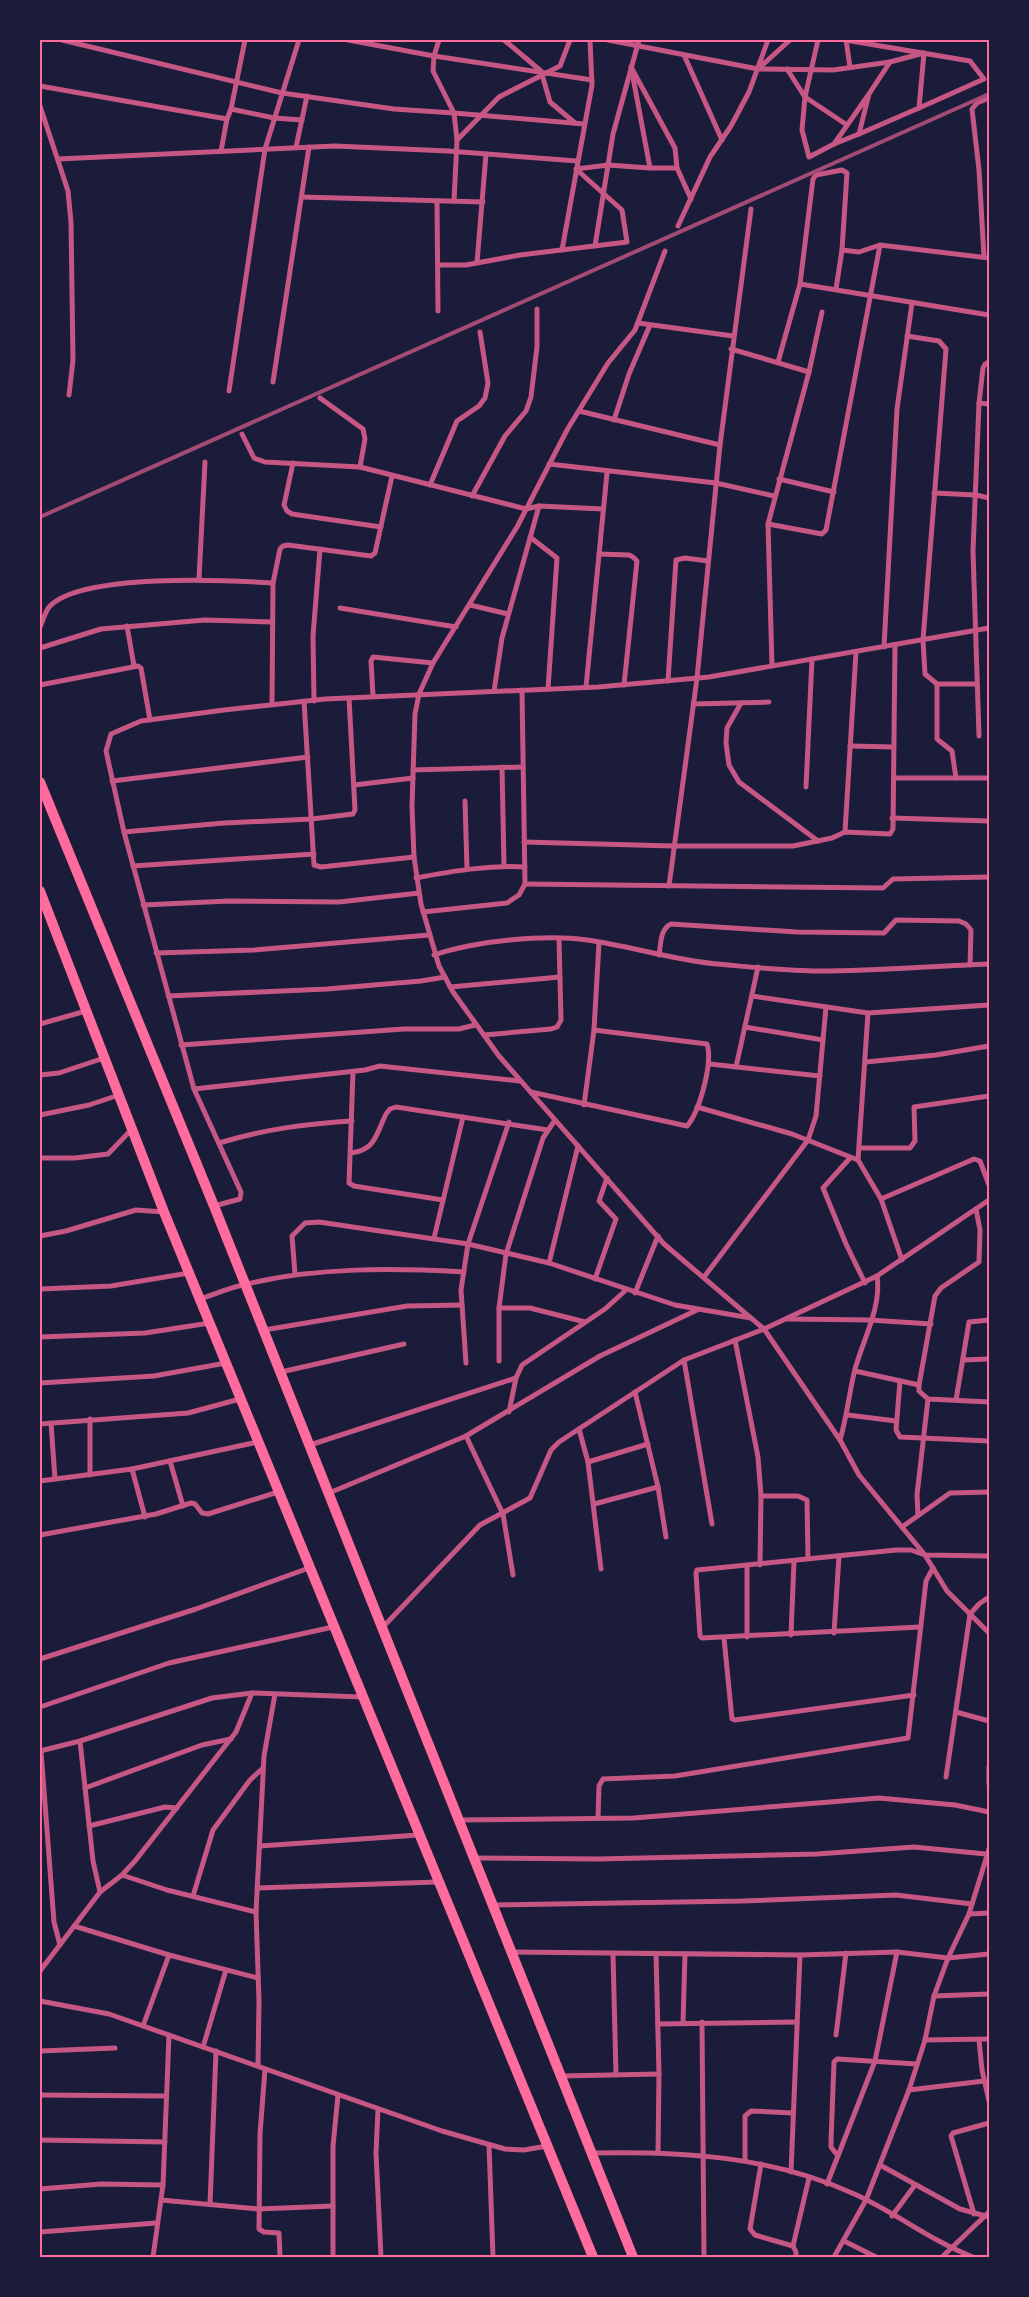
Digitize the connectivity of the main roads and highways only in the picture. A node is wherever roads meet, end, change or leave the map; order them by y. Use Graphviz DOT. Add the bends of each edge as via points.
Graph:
graph roads {
  1 [pos="40,782"];
  2 [pos="40,892"];
  3 [pos="593,2257"];
  4 [pos="633,2257"];
  1 -- 4 [label="main road" via="246,1284"];
  2 -- 3 [label="main road" via="164,1212"];
}
